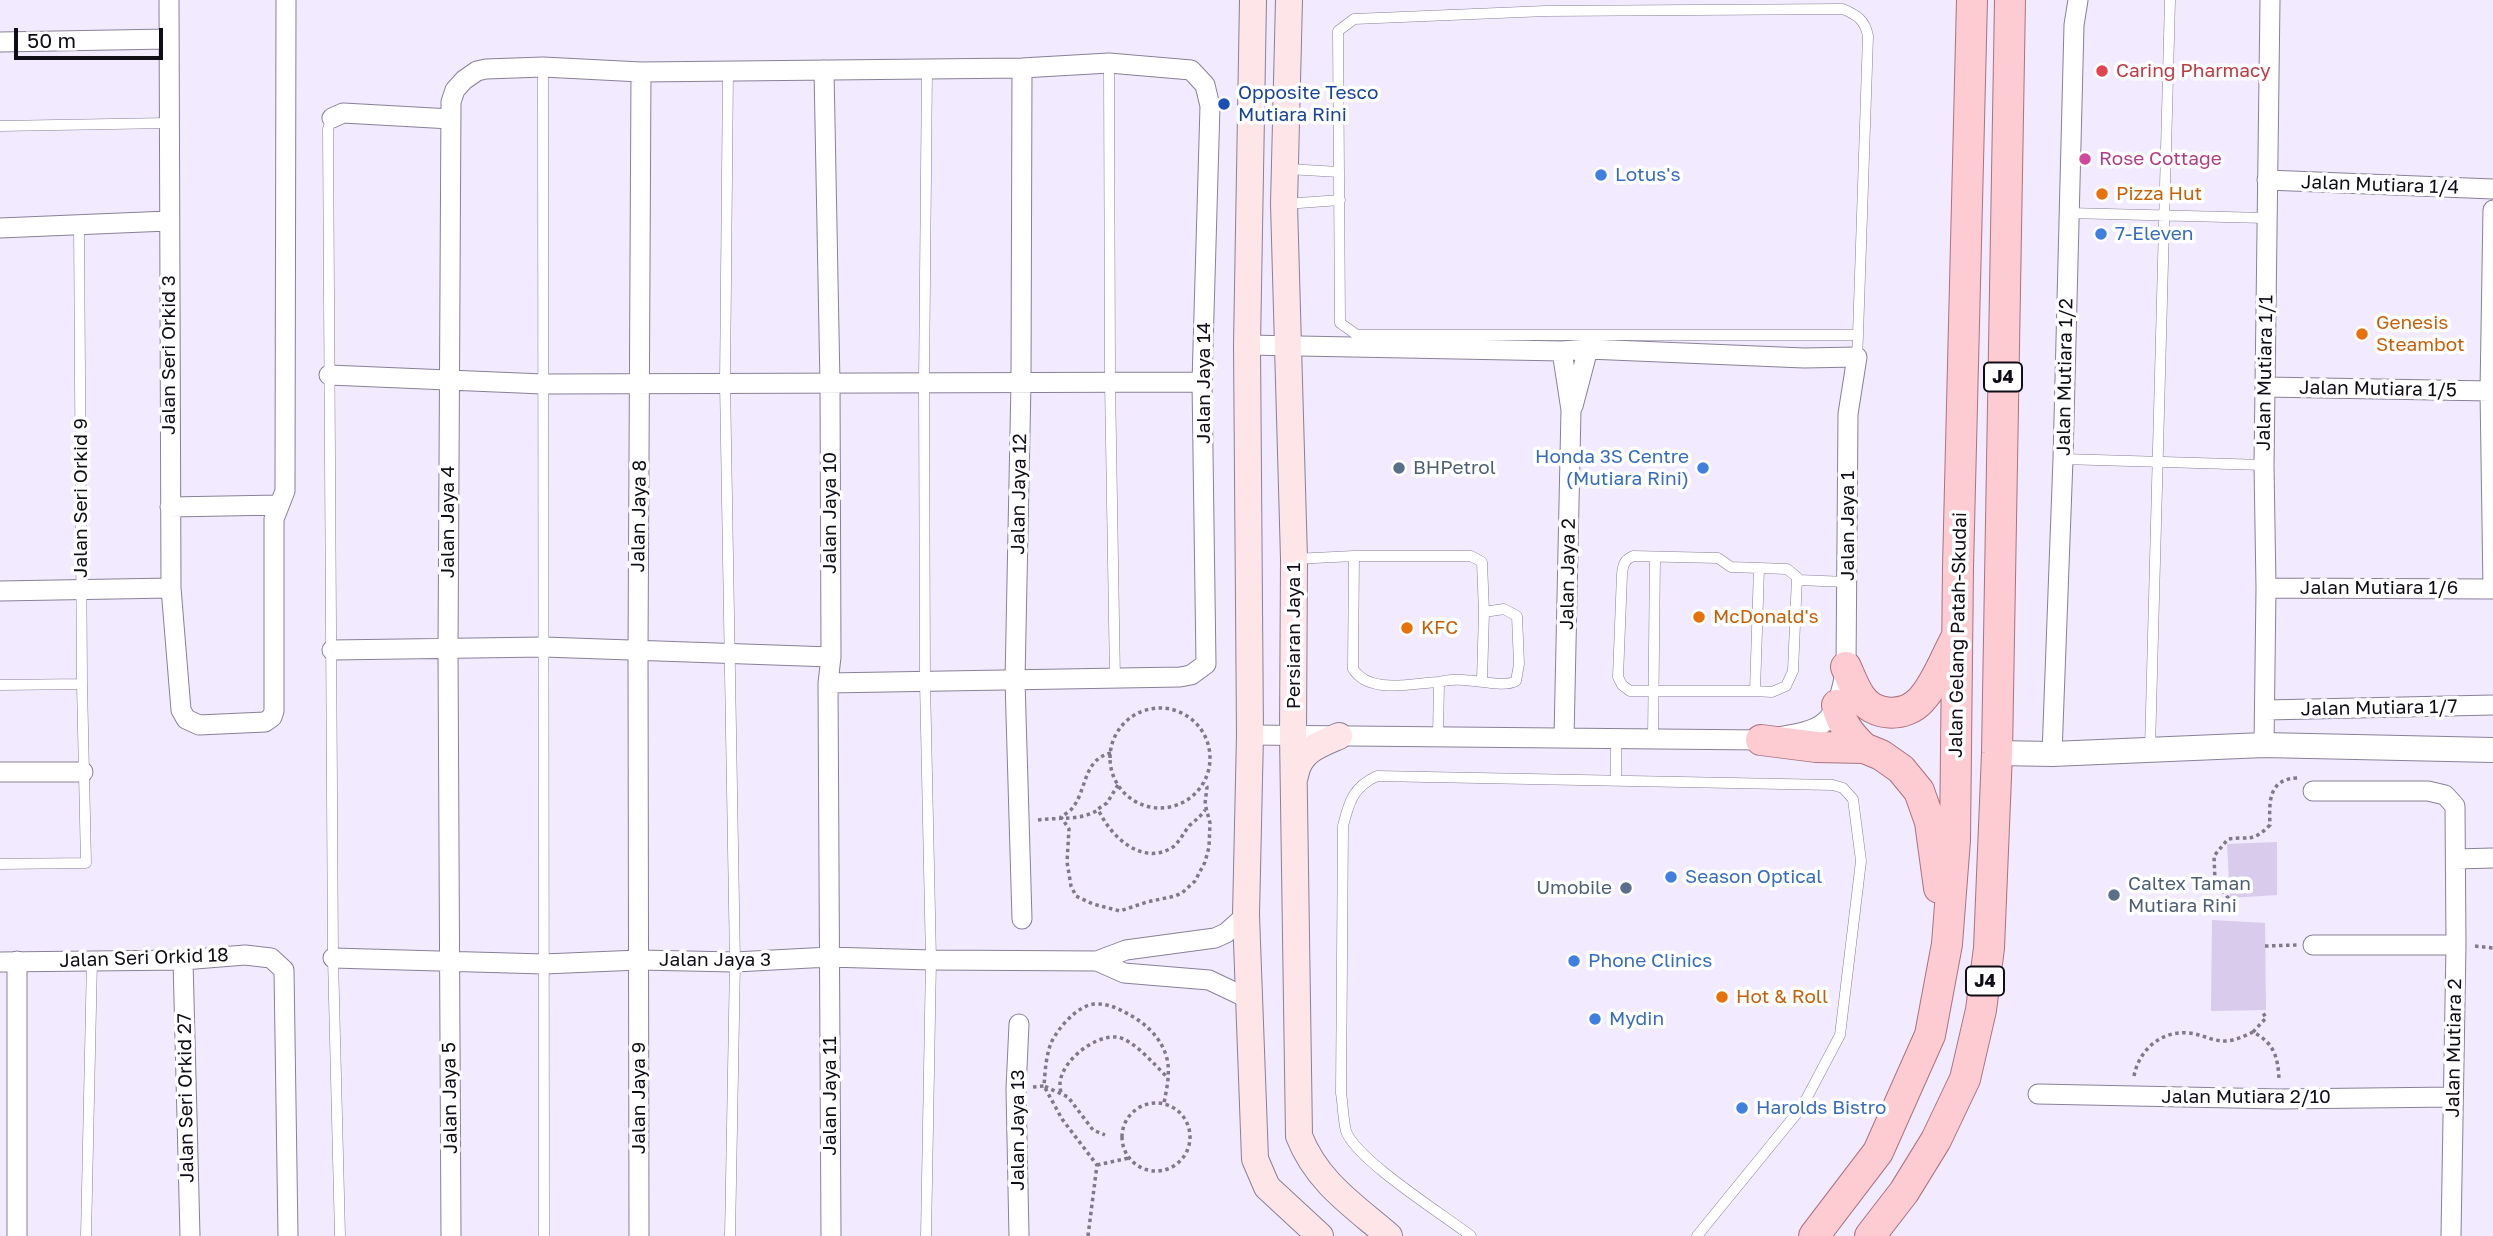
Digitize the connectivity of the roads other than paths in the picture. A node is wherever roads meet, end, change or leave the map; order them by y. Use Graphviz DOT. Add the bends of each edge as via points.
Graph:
graph roads {
  1 [pos="169,0"];
  2 [pos="286,0"];
  3 [pos="1960,0"];
  4 [pos="1972,0"];
  5 [pos="2010,0"];
  6 [pos="2078,0"];
  7 [pos="2170,0"];
  8 [pos="2270,0"];
  9 [pos="1252,4"];
  10 [pos="1290,6"];
  11 [pos="168,39"];
  12 [pos="0,42"];
  13 [pos="1972,48"];
  14 [pos="1108,63"];
  15 [pos="543,67"];
  16 [pos="927,68"];
  17 [pos="1022,68"];
  18 [pos="824,70"];
  19 [pos="728,71"];
  20 [pos="641,72"];
  21 [pos="331,118"];
  22 [pos="451,119"];
  23 [pos="168,123"];
  24 [pos="0,126"];
  25 [pos="1284,169"];
  26 [pos="1339,172"];
  27 [pos="2267,180"];
  28 [pos="2493,189"];
  29 [pos="1340,200"];
  30 [pos="1284,204"];
  31 [pos="2493,210"];
  32 [pos="2068,213"];
  33 [pos="2166,214"];
  34 [pos="2266,218"];
  35 [pos="168,221"];
  36 [pos="79,225"];
  37 [pos="0,228"];
  38 [pos="1858,335"];
  39 [pos="1588,342"];
  40 [pos="1562,344"];
  41 [pos="1247,345"];
  42 [pos="1290,345"];
  43 [pos="1857,357"];
  44 [pos="329,375"];
  45 [pos="448,381"];
  46 [pos="1021,382"];
  47 [pos="1110,382"];
  48 [pos="1202,382"];
  49 [pos="725,383"];
  50 [pos="924,383"];
  51 [pos="542,384"];
  52 [pos="830,384"];
  53 [pos="640,385"];
  54 [pos="2266,387"];
  55 [pos="2490,391"];
  56 [pos="1571,410"];
  57 [pos="2063,460"];
  58 [pos="2159,461"];
  59 [pos="2264,465"];
  60 [pos="279,505"];
  61 [pos="170,508"];
  62 [pos="1354,556"];
  63 [pos="1655,556"];
  64 [pos="1294,559"];
  65 [pos="1759,568"];
  66 [pos="1798,580"];
  67 [pos="1847,582"];
  68 [pos="171,588"];
  69 [pos="2266,588"];
  70 [pos="81,590"];
  71 [pos="2493,590"];
  72 [pos="0,591"];
  73 [pos="1484,612"];
  74 [pos="1959,633"];
  75 [pos="544,647"];
  76 [pos="332,650"];
  77 [pos="448,650"];
  78 [pos="638,650"];
  79 [pos="730,653"];
  80 [pos="831,657"];
  81 [pos="1846,667"];
  82 [pos="1115,679"];
  83 [pos="1482,680"];
  84 [pos="1015,681"];
  85 [pos="925,682"];
  86 [pos="1439,682"];
  87 [pos="828,683"];
  88 [pos="82,684"];
  89 [pos="0,685"];
  90 [pos="1653,691"];
  91 [pos="1755,691"];
  92 [pos="1837,705"];
  93 [pos="2493,705"];
  94 [pos="2266,710"];
  95 [pos="1251,735"];
  96 [pos="1293,735"];
  97 [pos="1339,736"];
  98 [pos="1438,736"];
  99 [pos="1564,738"];
  100 [pos="1616,738"];
  101 [pos="1653,739"];
  102 [pos="1761,740"];
  103 [pos="2264,746"];
  104 [pos="1864,748"];
  105 [pos="2150,748"];
  106 [pos="2493,750"];
  107 [pos="1997,753"];
  108 [pos="2052,754"];
  109 [pos="0,772"];
  110 [pos="83,772"];
  111 [pos="1616,780"];
  112 [pos="1294,785"];
  113 [pos="2313,791"];
  114 [pos="2493,858"];
  115 [pos="2456,859"];
  116 [pos="0,864"];
  117 [pos="1246,915"];
  118 [pos="1022,919"];
  119 [pos="1947,944"];
  120 [pos="2313,945"];
  121 [pos="2456,945"];
  122 [pos="829,957"];
  123 [pos="333,958"];
  124 [pos="92,960"];
  125 [pos="183,960"];
  126 [pos="448,960"];
  127 [pos="639,960"];
  128 [pos="931,960"];
  129 [pos="1097,961"];
  130 [pos="8,962"];
  131 [pos="735,962"];
  132 [pos="544,964"];
  133 [pos="1247,998"];
  134 [pos="1019,1024"];
  135 [pos="2038,1094"];
  136 [pos="2453,1097"];
  137 [pos="17,1236"];
  138 [pos="86,1236"];
  139 [pos="190,1236"];
  140 [pos="288,1236"];
  141 [pos="340,1236"];
  142 [pos="451,1236"];
  143 [pos="544,1236"];
  144 [pos="639,1236"];
  145 [pos="730,1236"];
  146 [pos="831,1236"];
  147 [pos="926,1236"];
  148 [pos="1019,1236"];
  149 [pos="1320,1236"];
  150 [pos="1389,1236"];
  151 [pos="1471,1236"];
  152 [pos="1698,1236"];
  153 [pos="1814,1236"];
  154 [pos="1870,1236"];
  155 [pos="2451,1236"];
  1 -- 11 [label="street, Jalan Seri Orkid 3"];
  2 -- 60 [label="street" via="285,491"];
  3 -- 13 [label="main road"];
  4 -- 13 [label="main road, Jalan Gelang Patah-Skudai / J4"];
  5 -- 107 [label="main road, J4"];
  6 -- 32 [label="street, Jalan Mutiara 1/2"];
  7 -- 33 [label="lane"];
  8 -- 27 [label="street, Jalan Mutiara 1/1"];
  9 -- 41 [label="main road"];
  10 -- 25 [label="main road, Persiaran Jaya 1"];
  11 -- 12 [label="street"];
  11 -- 23 [label="street, Jalan Seri Orkid 3"];
  13 -- 74 [label="main road, Jalan Gelang Patah-Skudai / J4"];
  14 -- 17 [label="street"];
  14 -- 47 [label="lane"];
  14 -- 48 [label="street, Jalan Jaya 14" via="1191,70 1205,85 1210,106"];
  15 -- 20 [label="street"];
  15 -- 22 [label="street, Jalan Jaya 4" via="477,71 453,96"];
  15 -- 51 [label="lane"];
  16 -- 17 [label="street"];
  16 -- 18 [label="street"];
  16 -- 50 [label="lane"];
  17 -- 46 [label="street, Jalan Jaya 12"];
  18 -- 19 [label="street"];
  18 -- 52 [label="street, Jalan Jaya 10"];
  19 -- 20 [label="street"];
  19 -- 49 [label="lane"];
  20 -- 53 [label="street, Jalan Jaya 8"];
  21 -- 22 [label="street" via="343,113"];
  21 -- 44 [label="lane"];
  22 -- 45 [label="street, Jalan Jaya 4"];
  23 -- 24 [label="lane"];
  23 -- 35 [label="street, Jalan Seri Orkid 3"];
  25 -- 26 [label="lane"];
  25 -- 30 [label="main road, Persiaran Jaya 1"];
  26 -- 29 [label="lane"];
  26 -- 38 [label="lane" via="1338,31 1354,19 1546,11 1843,9 1863,21 1868,36"];
  27 -- 28 [label="street, Jalan Mutiara 1/4"];
  27 -- 34 [label="street, Jalan Mutiara 1/1"];
  29 -- 30 [label="lane"];
  29 -- 40 [label="lane" via="1340,323 1357,335"];
  30 -- 42 [label="main road, Persiaran Jaya 1"];
  31 -- 55 [label="street"];
  32 -- 33 [label="lane"];
  32 -- 57 [label="street, Jalan Mutiara 1/2"];
  33 -- 34 [label="lane"];
  33 -- 58 [label="lane"];
  34 -- 54 [label="street, Jalan Mutiara 1/1"];
  35 -- 36 [label="street"];
  35 -- 61 [label="street, Jalan Seri Orkid 3"];
  36 -- 37 [label="street"];
  36 -- 70 [label="lane, Jalan Seri Orkid 9"];
  38 -- 39 [label="lane"];
  38 -- 43 [label="lane"];
  39 -- 40 [label="street"];
  39 -- 43 [label="street" via="1804,358"];
  39 -- 56 [label="street, Jalan Jaya 2"];
  40 -- 42 [label="street"];
  40 -- 56 [label="street, Jalan Jaya 2"];
  41 -- 42 [label="street"];
  41 -- 95 [label="main road"];
  42 -- 64 [label="main road, Persiaran Jaya 1"];
  43 -- 67 [label="street, Jalan Jaya 1" via="1848,414"];
  44 -- 45 [label="street"];
  44 -- 76 [label="lane"];
  45 -- 51 [label="street"];
  45 -- 77 [label="street, Jalan Jaya 4"];
  46 -- 47 [label="street"];
  46 -- 50 [label="street"];
  46 -- 84 [label="street, Jalan Jaya 12"];
  47 -- 48 [label="street"];
  47 -- 82 [label="lane"];
  48 -- 82 [label="street, Jalan Jaya 14" via="1206,664 1180,677"];
  49 -- 52 [label="street"];
  49 -- 53 [label="street"];
  49 -- 79 [label="lane"];
  50 -- 52 [label="street"];
  50 -- 85 [label="lane"];
  51 -- 53 [label="street"];
  51 -- 75 [label="lane"];
  52 -- 80 [label="street, Jalan Jaya 10"];
  53 -- 78 [label="street, Jalan Jaya 8"];
  54 -- 55 [label="street, Jalan Mutiara 1/5"];
  54 -- 59 [label="street, Jalan Mutiara 1/1"];
  55 -- 71 [label="street"];
  56 -- 99 [label="street, Jalan Jaya 2"];
  57 -- 58 [label="lane"];
  57 -- 108 [label="street, Jalan Mutiara 1/2"];
  58 -- 59 [label="lane"];
  58 -- 105 [label="lane"];
  59 -- 69 [label="street, Jalan Mutiara 1/1"];
  60 -- 61 [label="street"];
  60 -- 68 [label="street, Jalan Seri Orkid 3" via="274,519 272,718 199,725 186,719 181,710"];
  61 -- 68 [label="street, Jalan Seri Orkid 3"];
  62 -- 64 [label="lane"];
  62 -- 73 [label="lane" via="1471,556 1482,562"];
  62 -- 86 [label="lane" via="1353,669 1359,678 1374,686"];
  63 -- 65 [label="lane" via="1718,558 1731,567"];
  63 -- 90 [label="lane"];
  63 -- 90 [label="lane" via="1633,556 1623,566 1618,677 1630,691"];
  64 -- 96 [label="main road, Persiaran Jaya 1"];
  65 -- 66 [label="lane" via="1787,569"];
  65 -- 91 [label="lane"];
  66 -- 67 [label="lane"];
  66 -- 91 [label="lane" via="1791,679 1780,690"];
  67 -- 81 [label="street, Jalan Jaya 1"];
  68 -- 70 [label="street"];
  69 -- 71 [label="street, Jalan Mutiara 1/6"];
  69 -- 94 [label="street, Jalan Mutiara 1/1"];
  70 -- 72 [label="street"];
  70 -- 88 [label="lane, Jalan Seri Orkid 9"];
  73 -- 83 [label="lane"];
  73 -- 83 [label="lane" via="1504,609 1517,616 1519,664 1516,681 1508,685"];
  74 -- 81 [label="main road" via="1923,698 1907,711 1887,712 1868,706"];
  74 -- 119 [label="main road, Jalan Gelang Patah-Skudai / J4" via="1955,841"];
  75 -- 77 [label="street"];
  75 -- 78 [label="street"];
  75 -- 132 [label="lane"];
  76 -- 77 [label="street"];
  76 -- 123 [label="lane"];
  77 -- 126 [label="street, Jalan Jaya 4"];
  78 -- 79 [label="street"];
  78 -- 127 [label="street, Jalan Jaya 8"];
  79 -- 80 [label="street"];
  79 -- 131 [label="lane"];
  80 -- 87 [label="street, Jalan Jaya 10"];
  81 -- 92 [label="street, Jalan Jaya 1"];
  82 -- 84 [label="street"];
  83 -- 86 [label="lane" via="1449,678"];
  84 -- 85 [label="street"];
  84 -- 118 [label="street, Jalan Jaya 12"];
  85 -- 87 [label="street"];
  85 -- 128 [label="lane"];
  86 -- 98 [label="lane"];
  87 -- 122 [label="street, Jalan Jaya 10"];
  88 -- 89 [label="lane"];
  88 -- 110 [label="lane, Jalan Seri Orkid 9"];
  90 -- 91 [label="lane"];
  90 -- 101 [label="lane"];
  92 -- 102 [label="street" via="1816,729"];
  92 -- 104 [label="main road" via="1843,724"];
  93 -- 94 [label="street, Jalan Mutiara 1/7"];
  94 -- 103 [label="street, Jalan Mutiara 1/1"];
  95 -- 96 [label="street"];
  95 -- 117 [label="main road"];
  96 -- 97 [label="street"];
  96 -- 112 [label="main road, Persiaran Jaya 1"];
  97 -- 98 [label="street"];
  97 -- 112 [label="main road" via="1303,755"];
  98 -- 99 [label="street"];
  99 -- 100 [label="street"];
  100 -- 101 [label="street"];
  100 -- 111 [label="lane"];
  101 -- 102 [label="street"];
  102 -- 104 [label="main road"];
  103 -- 105 [label="street"];
  103 -- 106 [label="street"];
  104 -- 119 [label="main road" via="1901,769 1919,791 1930,822"];
  105 -- 108 [label="street"];
  107 -- 108 [label="street"];
  107 -- 154 [label="main road, J4" via="1989,948 1965,1079 1930,1150"];
  109 -- 110 [label="street"];
  110 -- 116 [label="lane, Jalan Seri Orkid 9" via="86,863"];
  111 -- 151 [label="lane" via="1377,776 1352,795 1343,826 1341,1093 1347,1132 1378,1168"];
  111 -- 152 [label="lane" via="1833,785 1853,799 1861,861 1840,1035 1802,1107"];
  112 -- 150 [label="main road, Persiaran Jaya 1" via="1299,1136 1307,1158 1329,1185"];
  113 -- 115 [label="street, Jalan Mutiara 2" via="2445,795 2455,806"];
  114 -- 115 [label="street"];
  115 -- 121 [label="street, Jalan Mutiara 2"];
  117 -- 129 [label="street" via="1215,938 1126,950"];
  117 -- 133 [label="main road"];
  119 -- 153 [label="main road, Jalan Gelang Patah-Skudai / J4" via="1930,1034 1878,1152"];
  120 -- 121 [label="street"];
  121 -- 136 [label="street, Jalan Mutiara 2"];
  122 -- 128 [label="street, Jalan Jaya 3"];
  122 -- 131 [label="street, Jalan Jaya 3"];
  122 -- 146 [label="street, Jalan Jaya 11"];
  123 -- 126 [label="street, Jalan Jaya 3"];
  123 -- 141 [label="lane"];
  124 -- 125 [label="street, Jalan Seri Orkid 18"];
  124 -- 130 [label="street, Jalan Seri Orkid 18"];
  124 -- 138 [label="lane"];
  125 -- 139 [label="street, Jalan Seri Orkid 27"];
  125 -- 140 [label="street, Jalan Seri Orkid 18" via="271,958 284,970"];
  126 -- 132 [label="street, Jalan Jaya 3"];
  126 -- 142 [label="street, Jalan Jaya 5"];
  127 -- 131 [label="street, Jalan Jaya 3"];
  127 -- 132 [label="street, Jalan Jaya 3"];
  127 -- 144 [label="street, Jalan Jaya 9"];
  128 -- 129 [label="street, Jalan Jaya 3"];
  128 -- 147 [label="lane"];
  129 -- 133 [label="street" via="1124,973 1209,980"];
  130 -- 137 [label="street"];
  131 -- 145 [label="lane"];
  132 -- 143 [label="lane"];
  133 -- 149 [label="main road" via="1255,1159 1267,1187"];
  134 -- 148 [label="street, Jalan Jaya 13"];
  135 -- 136 [label="street, Jalan Mutiara 2/10"];
  136 -- 155 [label="street, Jalan Mutiara 2"];
}
